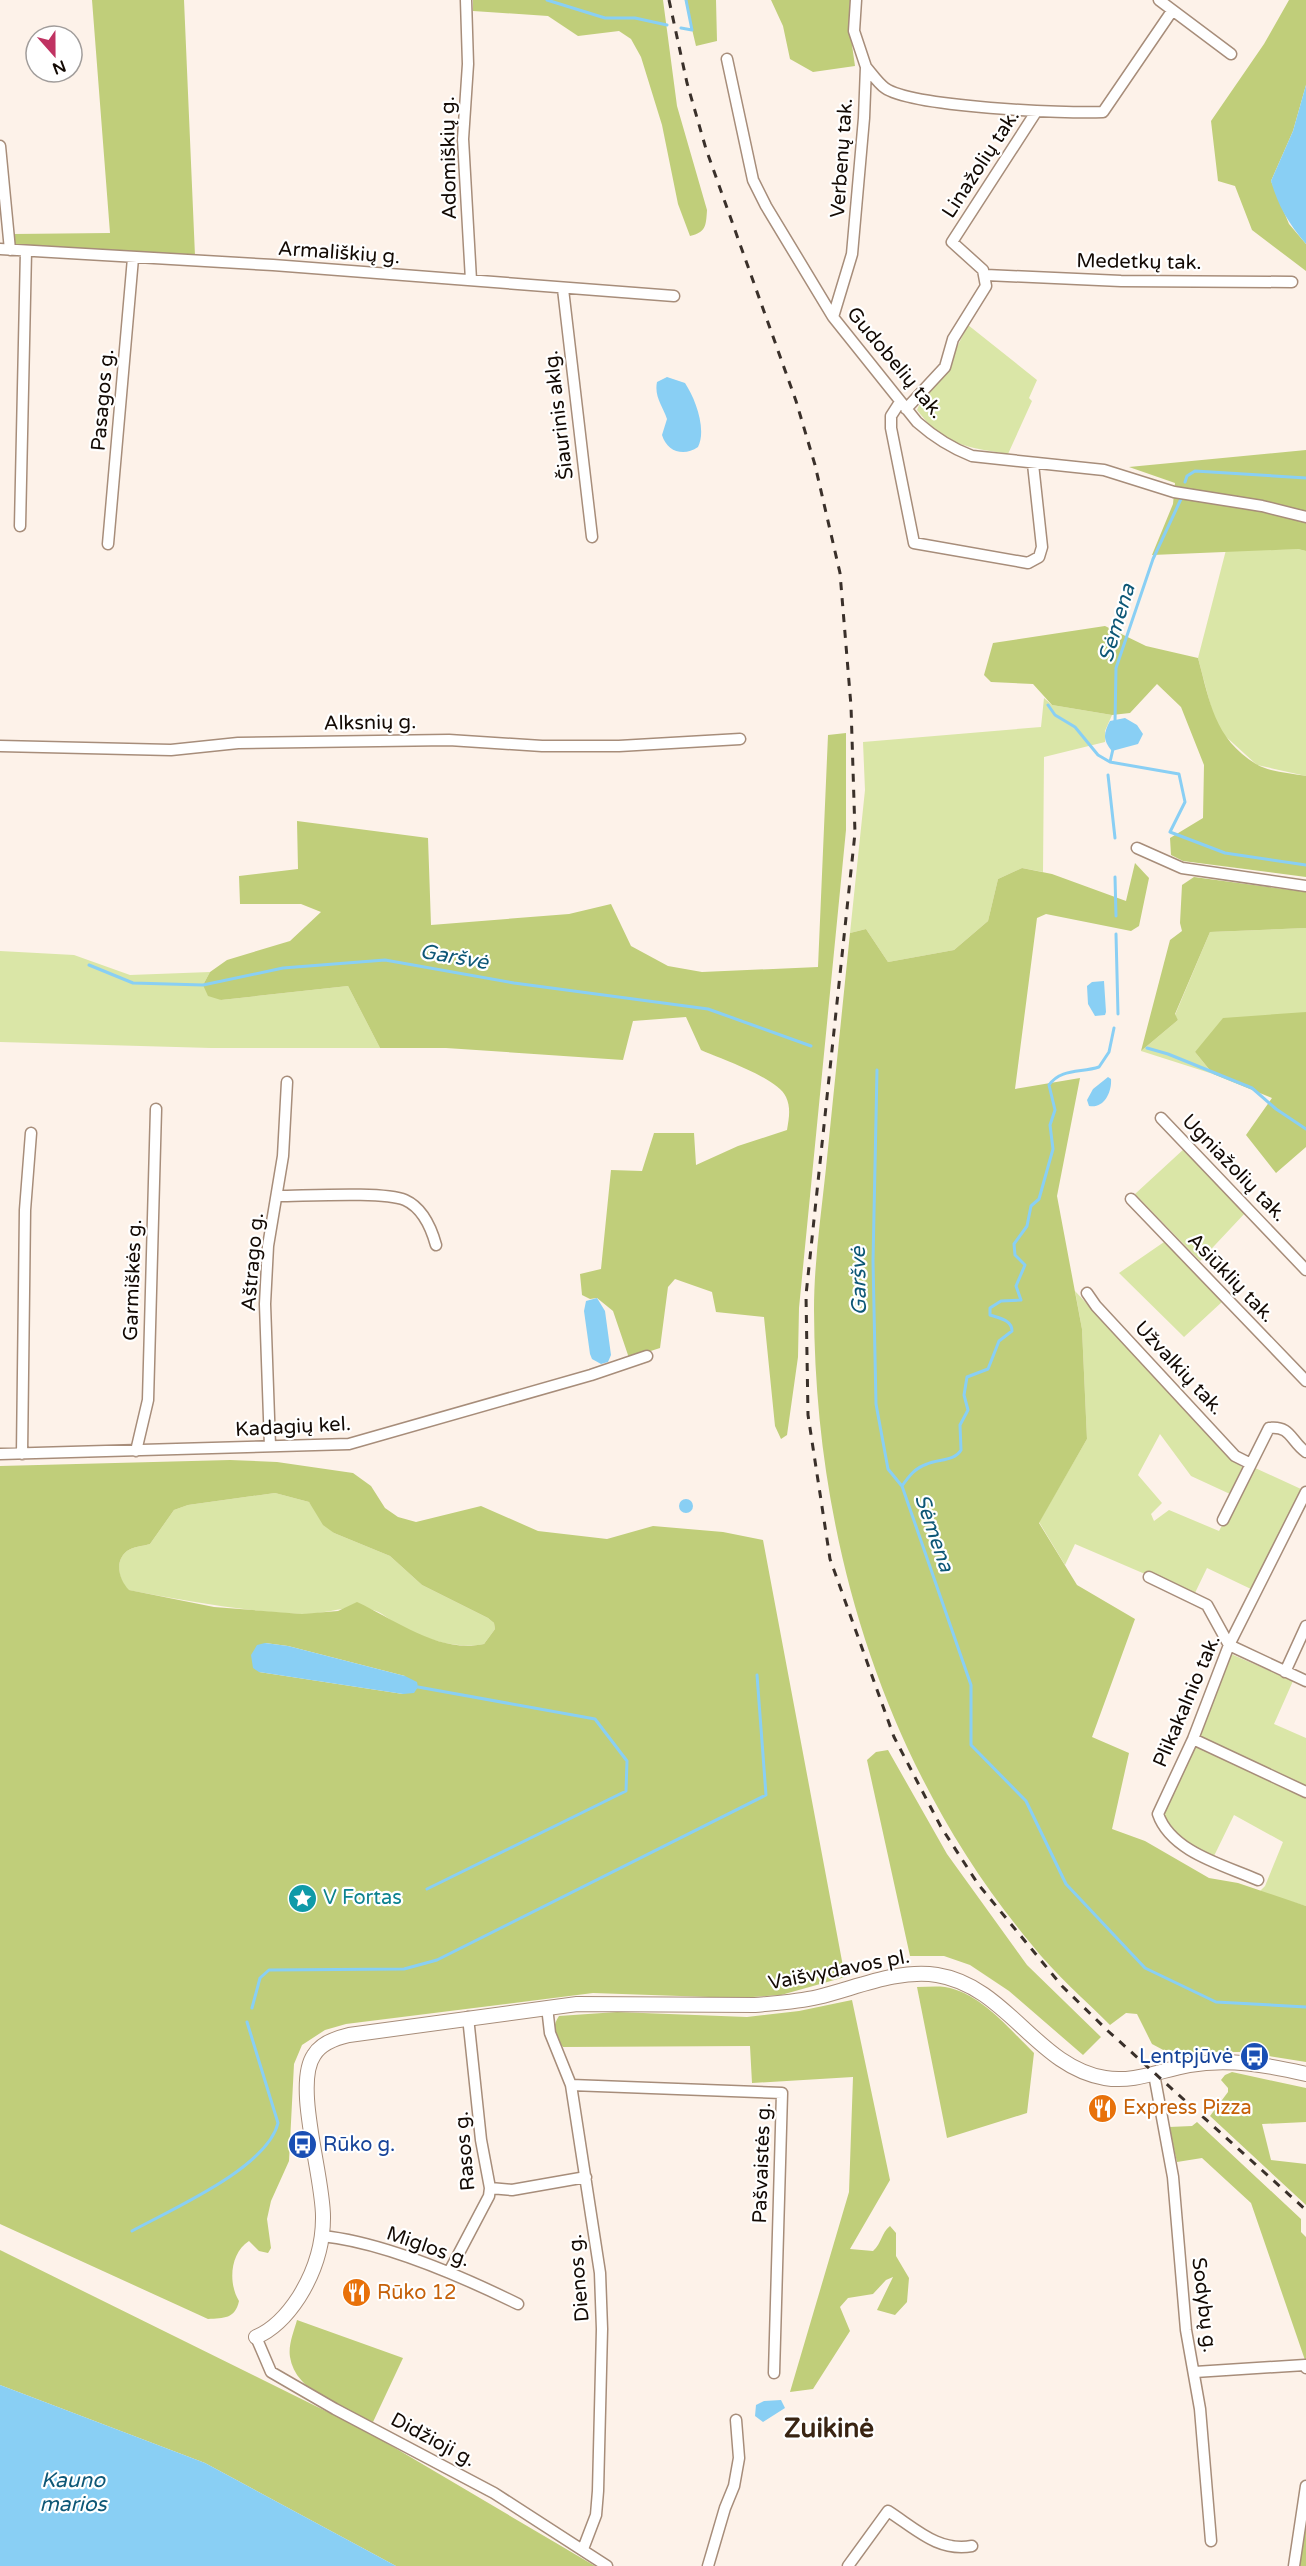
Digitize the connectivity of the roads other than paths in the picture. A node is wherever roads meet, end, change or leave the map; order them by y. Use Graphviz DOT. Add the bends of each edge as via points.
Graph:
graph roads {
  1 [pos="466,0"];
  2 [pos="856,0"];
  3 [pos="1159,0"];
  4 [pos="1172,11"];
  5 [pos="1231,54"];
  6 [pos="727,59"];
  7 [pos="866,68"];
  8 [pos="1036,112"];
  9 [pos="0,147"];
  10 [pos="5,249"];
  11 [pos="26,251"];
  12 [pos="134,258"];
  13 [pos="986,275"];
  14 [pos="471,280"];
  15 [pos="1292,282"];
  16 [pos="563,289"];
  17 [pos="674,296"];
  18 [pos="833,317"];
  19 [pos="903,405"];
  20 [pos="1033,464"];
  21 [pos="1306,517"];
  22 [pos="20,526"];
  23 [pos="592,537"];
  24 [pos="108,544"];
  25 [pos="740,739"];
  26 [pos="0,746"];
  27 [pos="1137,848"];
  28 [pos="1306,886"];
  29 [pos="286,1082"];
  30 [pos="156,1108"];
  31 [pos="1161,1118"];
  32 [pos="31,1133"];
  33 [pos="278,1196"];
  34 [pos="1131,1199"];
  35 [pos="436,1245"];
  36 [pos="1306,1270"];
  37 [pos="1087,1293"];
  38 [pos="647,1356"];
  39 [pos="1306,1381"];
  40 [pos="270,1446"];
  41 [pos="136,1451"];
  42 [pos="1306,1452"];
  43 [pos="0,1454"];
  44 [pos="22,1454"];
  45 [pos="1250,1462"];
  46 [pos="1306,1492"];
  47 [pos="1223,1520"];
  48 [pos="1149,1577"];
  49 [pos="1306,1626"];
  50 [pos="1229,1645"];
  51 [pos="1285,1672"];
  52 [pos="1306,1681"];
  53 [pos="1193,1739"];
  54 [pos="1306,1792"];
  55 [pos="1258,1880"];
  56 [pos="547,2007"];
  57 [pos="468,2017"];
  58 [pos="1154,2074"];
  59 [pos="1306,2074"];
  60 [pos="571,2085"];
  61 [pos="586,2177"];
  62 [pos="490,2188"];
  63 [pos="322,2236"];
  64 [pos="449,2272"];
  65 [pos="518,2304"];
  66 [pos="256,2337"];
  67 [pos="1306,2368"];
  68 [pos="1195,2372"];
  69 [pos="774,2373"];
  70 [pos="736,2420"];
  71 [pos="1306,2486"];
  72 [pos="1211,2541"];
  73 [pos="972,2546"];
  74 [pos="583,2549"];
  75 [pos="607,2566"];
  76 [pos="708,2566"];
  77 [pos="848,2566"];
  78 [pos="1294,2566"];
  1 -- 14 [label="street, Adomiškių g." via="468,64 463,139"];
  2 -- 7 [label="street, Verbenų tak." via="854,31"];
  3 -- 4 [label="street"];
  4 -- 5 [label="street"];
  4 -- 8 [label="street" via="1103,112"];
  6 -- 18 [label="street, Gudobelių tak." via="753,180 802,270"];
  7 -- 8 [label="street" via="886,89 921,98"];
  7 -- 18 [label="street, Verbenų tak." via="855,234"];
  8 -- 13 [label="street, Linažolių tak." via="951,242"];
  9 -- 10 [label="street"];
  10 -- 11 [label="street, Armališkių g."];
  11 -- 12 [label="street, Armališkių g."];
  11 -- 22 [label="street"];
  12 -- 14 [label="street, Armališkių g."];
  12 -- 24 [label="street, Pasagos g."];
  13 -- 15 [label="street, Medetkų tak."];
  13 -- 19 [label="street" via="987,286 953,339 945,367"];
  14 -- 16 [label="street, Armališkių g."];
  16 -- 17 [label="street, Armališkių g."];
  16 -- 23 [label="street, Šiaurinis aklg."];
  18 -- 19 [label="street, Gudobelių tak."];
  19 -- 20 [label="street, Gudobelių tak." via="924,429 953,449 990,460"];
  19 -- 20 [label="street" via="891,416 891,428 914,543 1028,563 1039,557 1042,547"];
  20 -- 21 [label="street, Gudobelių tak." via="1104,470 1174,492"];
  25 -- 26 [label="street, Alksnių g." via="619,746 449,740 238,743 171,750"];
  27 -- 28 [label="street" via="1182,868"];
  29 -- 33 [label="street, Aštrago g."];
  30 -- 41 [label="street, Garmiškės g." via="148,1401"];
  31 -- 36 [label="street, Ugniažolių tak."];
  32 -- 44 [label="street" via="25,1210"];
  33 -- 35 [label="street" via="405,1200 430,1225"];
  33 -- 40 [label="street, Aštrago g." via="268,1246 265,1304"];
  34 -- 39 [label="street, Asiūklių tak."];
  37 -- 45 [label="street, Užvalkių tak." via="1235,1456"];
  38 -- 40 [label="street, Kadagių kel." via="362,1442"];
  40 -- 41 [label="street, Kadagių kel."];
  41 -- 44 [label="street, Kadagių kel."];
  42 -- 45 [label="street" via="1289,1431 1279,1426 1269,1428"];
  43 -- 44 [label="street, Kadagių kel."];
  45 -- 47 [label="street"];
  46 -- 50 [label="street, Plikakalnio tak."];
  48 -- 50 [label="street" via="1207,1605"];
  49 -- 51 [label="street"];
  50 -- 51 [label="street"];
  50 -- 53 [label="street, Plikakalnio tak."];
  51 -- 52 [label="street"];
  53 -- 54 [label="street"];
  53 -- 55 [label="street, Plikakalnio tak." via="1158,1814 1162,1827 1182,1846"];
  56 -- 57 [label="main road, Vaišvydavos pl."];
  56 -- 58 [label="main road, Vaišvydavos pl." via="617,2003 755,2005 815,1997 905,1975 938,1976 957,1980 985,1994 1084,2073 1121,2079"];
  56 -- 60 [label="street, Dienos g." via="550,2033"];
  57 -- 62 [label="street, Rasos g."];
  57 -- 63 [label="main road, Vaišvydavos pl." via="335,2038 315,2053 307,2070 307,2090 322,2202"];
  58 -- 59 [label="main road, Vaišvydavos pl." via="1190,2065 1236,2062"];
  58 -- 68 [label="street, Sodybų g." via="1173,2176 1186,2330"];
  60 -- 61 [label="street, Dienos g."];
  60 -- 69 [label="street, Pašvaistės g." via="782,2093"];
  61 -- 62 [label="street" via="512,2190"];
  61 -- 74 [label="street, Dienos g." via="600,2273 602,2329 598,2492 596,2515"];
  62 -- 64 [label="street, Rasos g."];
  63 -- 64 [label="street, Miglos g." via="357,2242"];
  63 -- 66 [label="main road" via="313,2270 294,2304 274,2326"];
  64 -- 65 [label="street, Miglos g."];
  66 -- 74 [label="street, Didžioji g." via="271,2372 494,2493"];
  67 -- 68 [label="street" via="1305,2365"];
  68 -- 72 [label="street, Sodybų g."];
  70 -- 76 [label="street" via="739,2458 734,2486"];
  71 -- 78 [label="street"];
  73 -- 77 [label="street" via="942,2546 888,2511"];
  74 -- 75 [label="street, Didžioji g."];
}
